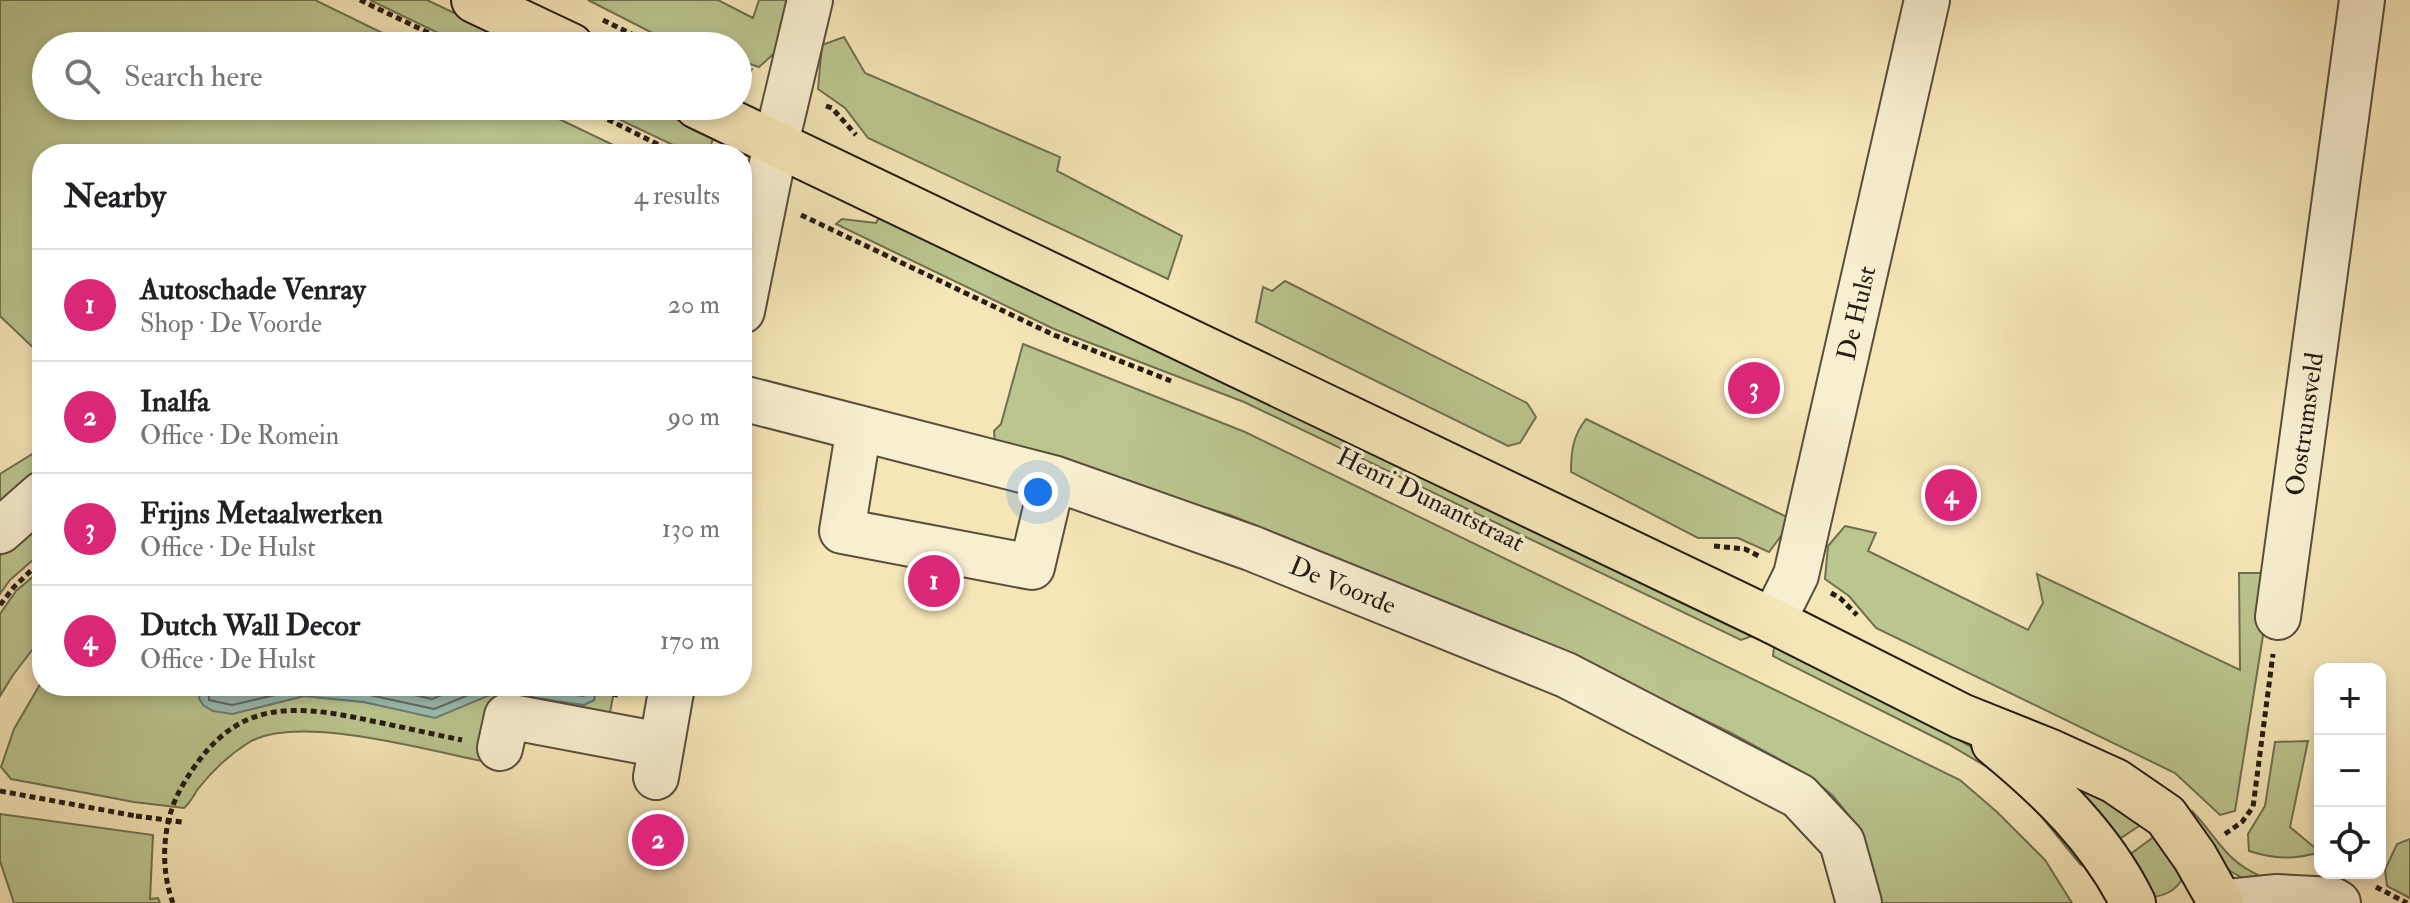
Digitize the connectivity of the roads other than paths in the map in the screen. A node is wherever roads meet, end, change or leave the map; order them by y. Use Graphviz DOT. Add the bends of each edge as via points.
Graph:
graph roads {
  1 [pos="474,0"];
  2 [pos="810,0"];
  3 [pos="1927,0"];
  4 [pos="2362,0"];
  5 [pos="580,30"];
  6 [pos="727,120"];
  7 [pos="776,143"];
  8 [pos="755,218"];
  9 [pos="752,238"];
  10 [pos="752,401"];
  11 [pos="859,428"];
  12 [pos="1053,478"];
  13 [pos="32,503"];
  14 [pos="0,531"];
  15 [pos="2278,617"];
  16 [pos="1773,621"];
  17 [pos="670,696"];
  18 [pos="1961,716"];
  19 [pos="500,748"];
  20 [pos="1859,903"];
  21 [pos="2133,903"];
  22 [pos="2220,903"];
  23 [pos="2338,903"];
  1 -- 5 [label="main road"];
  2 -- 7 [label="street"];
  3 -- 16 [label="street, De Hulst" via="1796,575"];
  4 -- 15 [label="street, Oostrumsveld"];
  6 -- 7 [label="main road, Henri Dunantstraat"];
  7 -- 8 [label="street"];
  7 -- 16 [label="main road, Henri Dunantstraat"];
  8 -- 9 [label="street"];
  10 -- 11 [label="street, De Voorde"];
  11 -- 12 [label="street, De Voorde"];
  11 -- 12 [label="street" via="842,531 1032,567"];
  12 -- 20 [label="street, De Voorde" via="1251,548 1566,675 1799,796 1842,842"];
  13 -- 14 [label="street"];
  16 -- 18 [label="main road, Henri Dunantstraat"];
  17 -- 19 [label="street" via="659,761 507,716"];
  18 -- 21 [label="main road, Henri Dunantstraat" via="2036,777 2076,818"];
  18 -- 22 [label="main road, Henri Dunantstraat" via="2115,781 2166,816"];
  22 -- 23 [label="street, Henri Dunantstraat" via="2277,897"];
}
